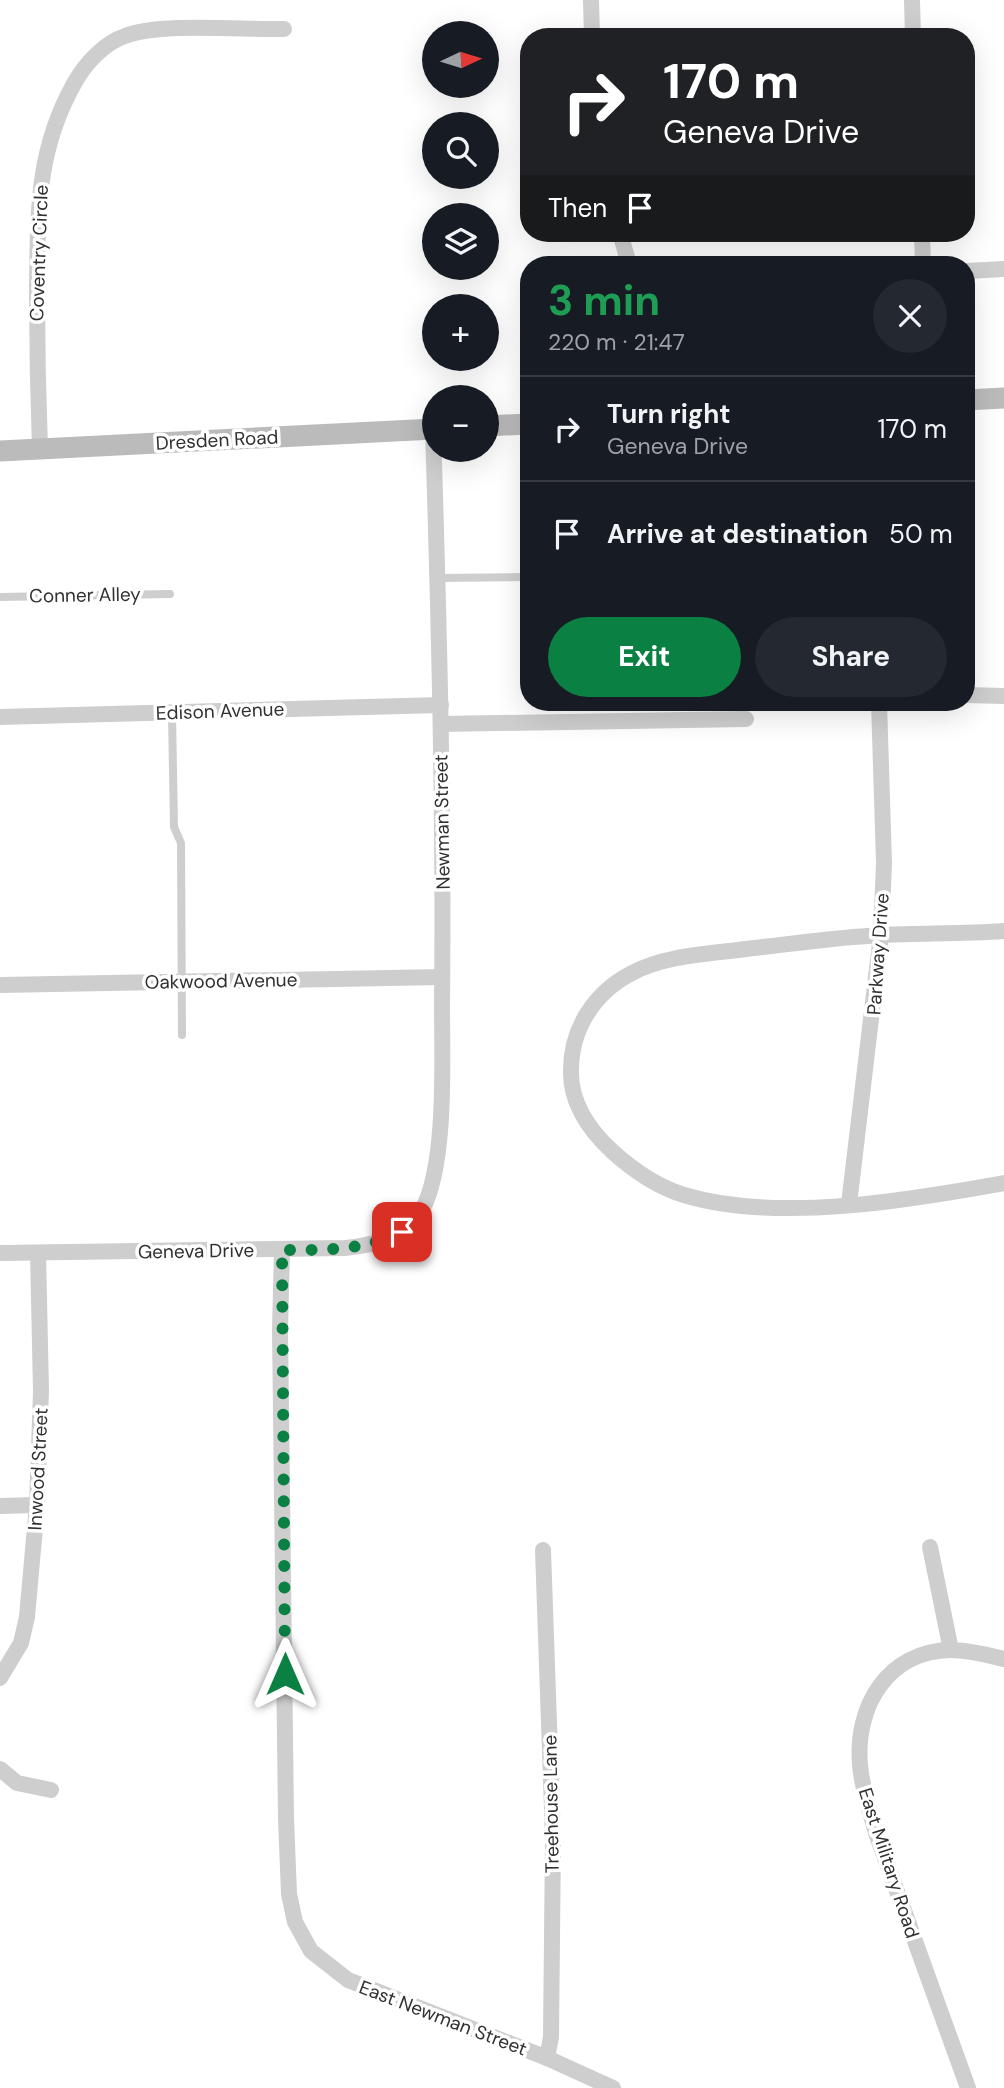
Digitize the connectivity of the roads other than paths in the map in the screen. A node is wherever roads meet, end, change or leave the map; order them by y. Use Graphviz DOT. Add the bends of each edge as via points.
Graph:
graph roads {
  1 [pos="591,0"];
  2 [pos="912,0"];
  3 [pos="592,28"];
  4 [pos="913,28"];
  5 [pos="284,29"];
  6 [pos="1004,269"];
  7 [pos="975,271"];
  8 [pos="1004,398"];
  9 [pos="975,400"];
  10 [pos="520,424"];
  11 [pos="499,425"];
  12 [pos="422,430"];
  13 [pos="40,449"];
  14 [pos="0,451"];
  15 [pos="435,462"];
  16 [pos="520,577"];
  17 [pos="438,578"];
  18 [pos="170,594"];
  19 [pos="0,597"];
  20 [pos="975,695"];
  21 [pos="1004,696"];
  22 [pos="441,705"];
  23 [pos="879,711"];
  24 [pos="172,714"];
  25 [pos="0,716"];
  26 [pos="746,719"];
  27 [pos="441,724"];
  28 [pos="1004,931"];
  29 [pos="881,935"];
  30 [pos="442,976"];
  31 [pos="182,983"];
  32 [pos="0,985"];
  33 [pos="182,1035"];
  34 [pos="1004,1183"];
  35 [pos="849,1204"];
  36 [pos="421,1211"];
  37 [pos="282,1250"];
  38 [pos="38,1253"];
  39 [pos="0,1254"];
  40 [pos="37,1505"];
  41 [pos="0,1506"];
  42 [pos="930,1548"];
  43 [pos="543,1550"];
  44 [pos="951,1650"];
  45 [pos="1004,1659"];
  46 [pos="0,1678"];
  47 [pos="0,1769"];
  48 [pos="51,1790"];
  49 [pos="547,2058"];
  50 [pos="612,2088"];
  51 [pos="968,2088"];
  1 -- 3 [label="street"];
  2 -- 4 [label="street"];
  5 -- 13 [label="street, Coventry Circle" via="172,29 124,36 89,62 71,88 55,120 40,183"];
  6 -- 7 [label="street"];
  8 -- 9 [label="street"];
  10 -- 11 [label="street"];
  12 -- 13 [label="street, Dresden Road"];
  13 -- 14 [label="street, Dresden Road"];
  15 -- 17 [label="street, Newman Street"];
  16 -- 17 [label="lane"];
  17 -- 22 [label="street, Newman Street"];
  18 -- 19 [label="lane, Conner Alley"];
  20 -- 21 [label="street"];
  22 -- 24 [label="street, Edison Avenue"];
  22 -- 27 [label="street, Newman Street"];
  23 -- 29 [label="street, Parkway Drive" via="884,863"];
  24 -- 25 [label="street, Edison Avenue"];
  24 -- 31 [label="lane" via="174,828 181,843"];
  26 -- 27 [label="street"];
  27 -- 30 [label="street, Newman Street"];
  28 -- 29 [label="street"];
  29 -- 35 [label="street, Parkway Drive"];
  29 -- 35 [label="street" via="689,956 633,972 589,1009 571,1054 574,1099 586,1122 629,1167 666,1188 712,1202 774,1209"];
  30 -- 31 [label="street, Oakwood Avenue"];
  30 -- 36 [label="street, Newman Street" via="439,1129 435,1169"];
  31 -- 32 [label="street, Oakwood Avenue"];
  31 -- 33 [label="lane"];
  34 -- 35 [label="street" via="928,1197"];
  36 -- 37 [label="street, Geneva Drive" via="402,1232 381,1242"];
  37 -- 38 [label="street, Geneva Drive"];
  37 -- 49 [label="street, East Newman Street" via="286,1797 288,1887 295,1922 311,1951 348,1980"];
  38 -- 39 [label="street, Geneva Drive"];
  38 -- 40 [label="street, Inwood Street" via="41,1391"];
  40 -- 41 [label="street"];
  40 -- 46 [label="street, Inwood Street" via="22,1643"];
  42 -- 44 [label="street"];
  43 -- 49 [label="street, Treehouse Lane" via="553,1838"];
  44 -- 45 [label="street, East Military Road"];
  44 -- 51 [label="street, East Military Road" via="905,1662 879,1685 869,1701 859,1747 865,1797 876,1833"];
  47 -- 48 [label="street" via="17,1783"];
  49 -- 50 [label="street, East Newman Street"];
}
